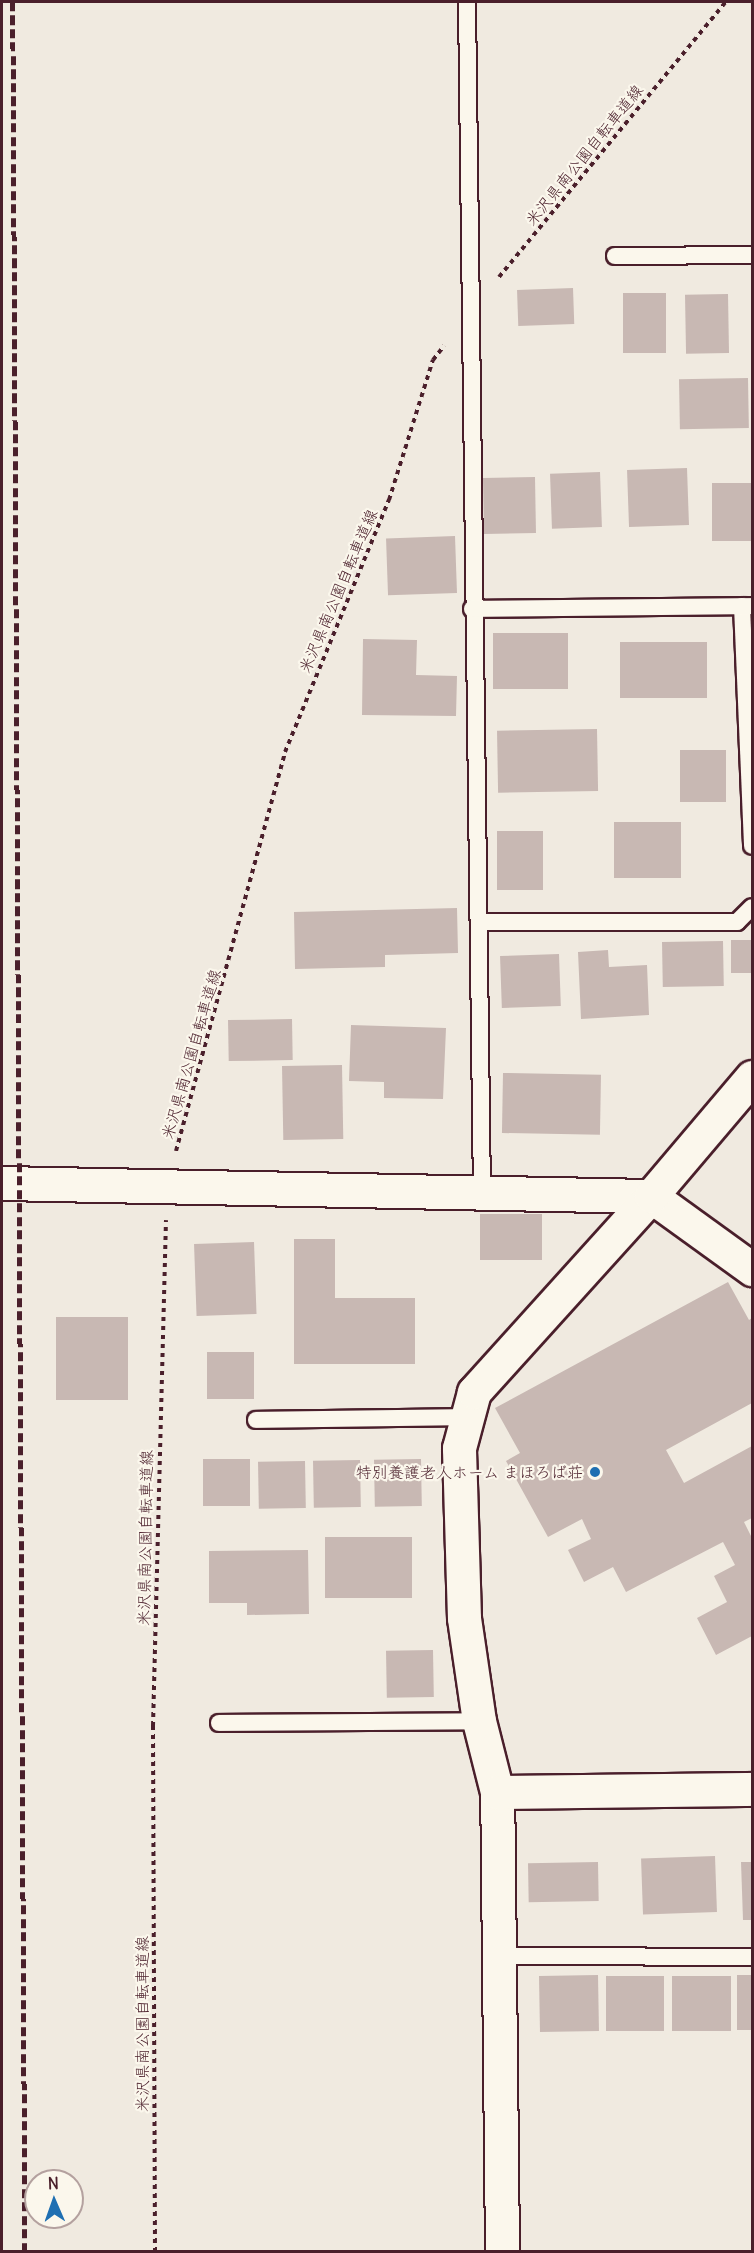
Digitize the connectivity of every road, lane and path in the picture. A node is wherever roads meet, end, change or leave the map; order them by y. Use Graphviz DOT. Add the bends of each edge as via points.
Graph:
graph roads {
  1 [pos="467,2"];
  2 [pos="726,2"];
  3 [pos="753,255"];
  4 [pos="615,256"];
  5 [pos="470,313"];
  6 [pos="747,606"];
  7 [pos="472,609"];
  8 [pos="753,846"];
  9 [pos="753,907"];
  10 [pos="479,921"];
  11 [pos="753,1077"];
  12 [pos="2,1182"];
  13 [pos="166,1187"];
  14 [pos="482,1192"];
  15 [pos="651,1196"];
  16 [pos="753,1269"];
  17 [pos="465,1417"];
  18 [pos="256,1420"];
  19 [pos="478,1722"];
  20 [pos="219,1723"];
  21 [pos="753,1789"];
  22 [pos="498,1792"];
  23 [pos="499,1956"];
  24 [pos="753,1957"];
  25 [pos="155,2252"];
  26 [pos="502,2252"];
  1 -- 5 [label="lane"];
  2 -- 5 [label="path, 米沢県南公園自転車道線"];
  3 -- 4 [label="lane"];
  5 -- 7 [label="lane"];
  5 -- 13 [label="path, 米沢県南公園自転車道線" via="433,360 389,501 285,752"];
  6 -- 7 [label="lane"];
  6 -- 8 [label="lane"];
  7 -- 10 [label="lane"];
  9 -- 10 [label="lane" via="737,922"];
  10 -- 14 [label="lane"];
  11 -- 15 [label="street"];
  12 -- 13 [label="street"];
  13 -- 14 [label="street"];
  13 -- 25 [label="path, 米沢県南公園自転車道線" via="153,1725"];
  14 -- 15 [label="street"];
  15 -- 16 [label="street"];
  15 -- 17 [label="street" via="494,1366 474,1392"];
  17 -- 18 [label="lane"];
  17 -- 19 [label="street" via="457,1487 464,1618"];
  19 -- 20 [label="lane"];
  19 -- 22 [label="street"];
  21 -- 22 [label="street"];
  22 -- 23 [label="street"];
  23 -- 24 [label="lane"];
  23 -- 26 [label="street"];
}
